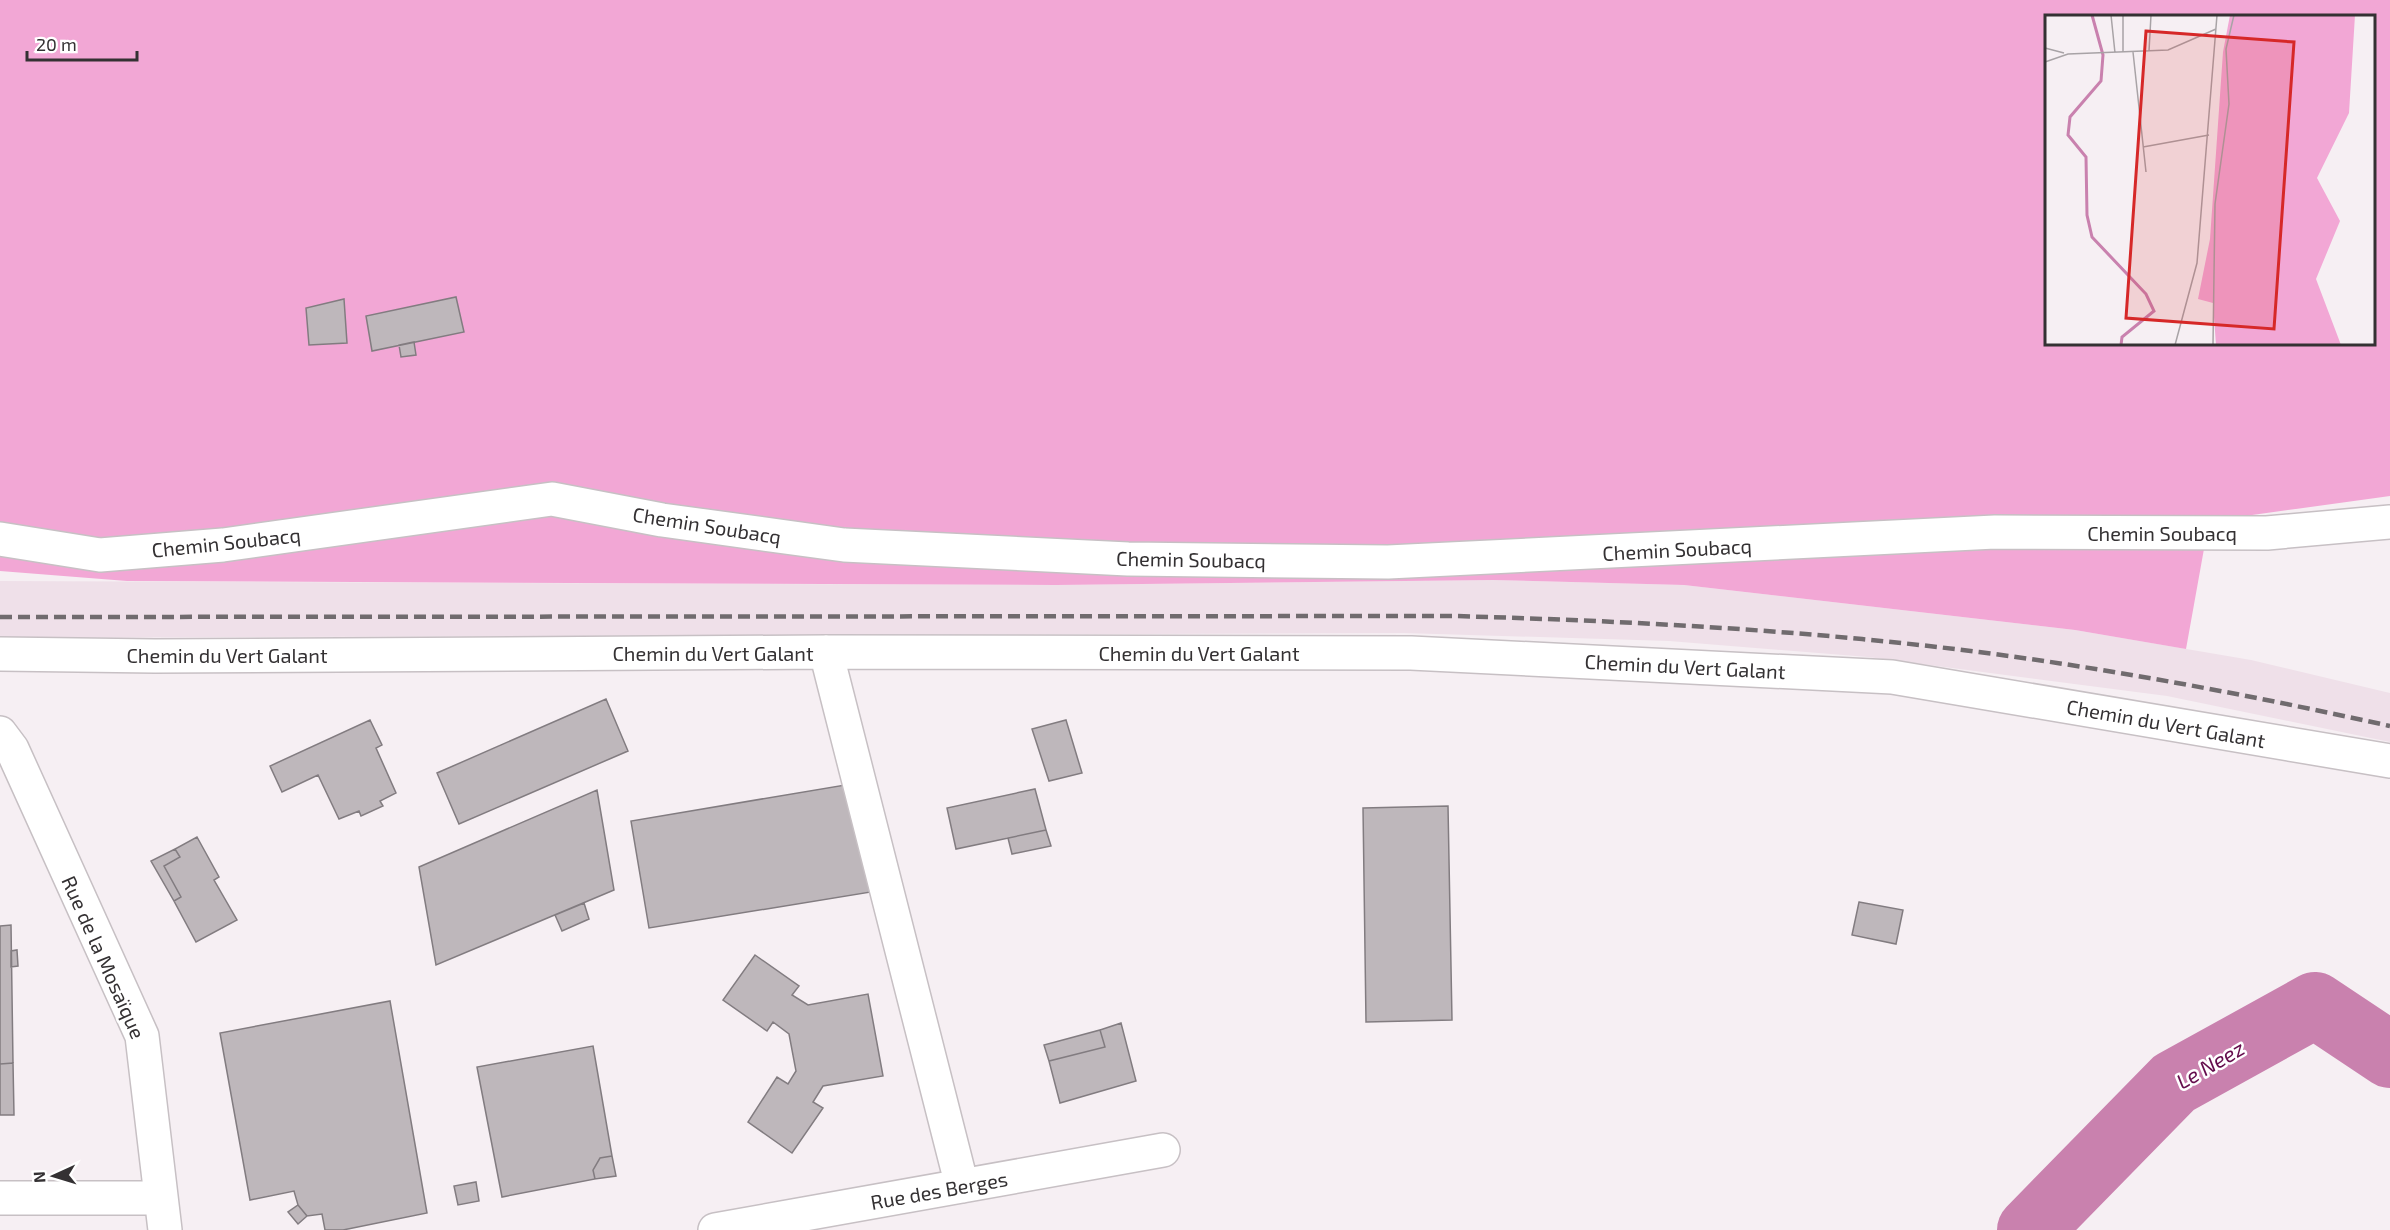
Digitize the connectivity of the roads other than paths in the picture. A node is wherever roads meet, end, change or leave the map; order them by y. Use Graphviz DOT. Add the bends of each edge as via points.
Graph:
graph roads {
  1 [pos="2390,522"];
  2 [pos="0,539"];
  3 [pos="826,652"];
  4 [pos="0,654"];
  5 [pos="0,733"];
  6 [pos="2390,761"];
  7 [pos="1163,1150"];
  8 [pos="962,1186"];
  9 [pos="0,1198"];
  10 [pos="163,1214"];
  11 [pos="715,1230"];
  1 -- 2 [label="street, Chemin Soubacq" via="2267,533 1995,532 1388,562 1188,560 844,545 662,520 552,499 223,545 100,555"];
  3 -- 4 [label="street, Chemin du Vert Galant"];
  3 -- 6 [label="street, Chemin du Vert Galant" via="1411,653 1892,676"];
  3 -- 8 [label="street"];
  5 -- 10 [label="street, Rue de la Mosaïque" via="12,749 142,1036"];
  7 -- 8 [label="street, Rue des Berges"];
  8 -- 11 [label="street, Rue des Berges"];
  9 -- 10 [label="street"];
}
